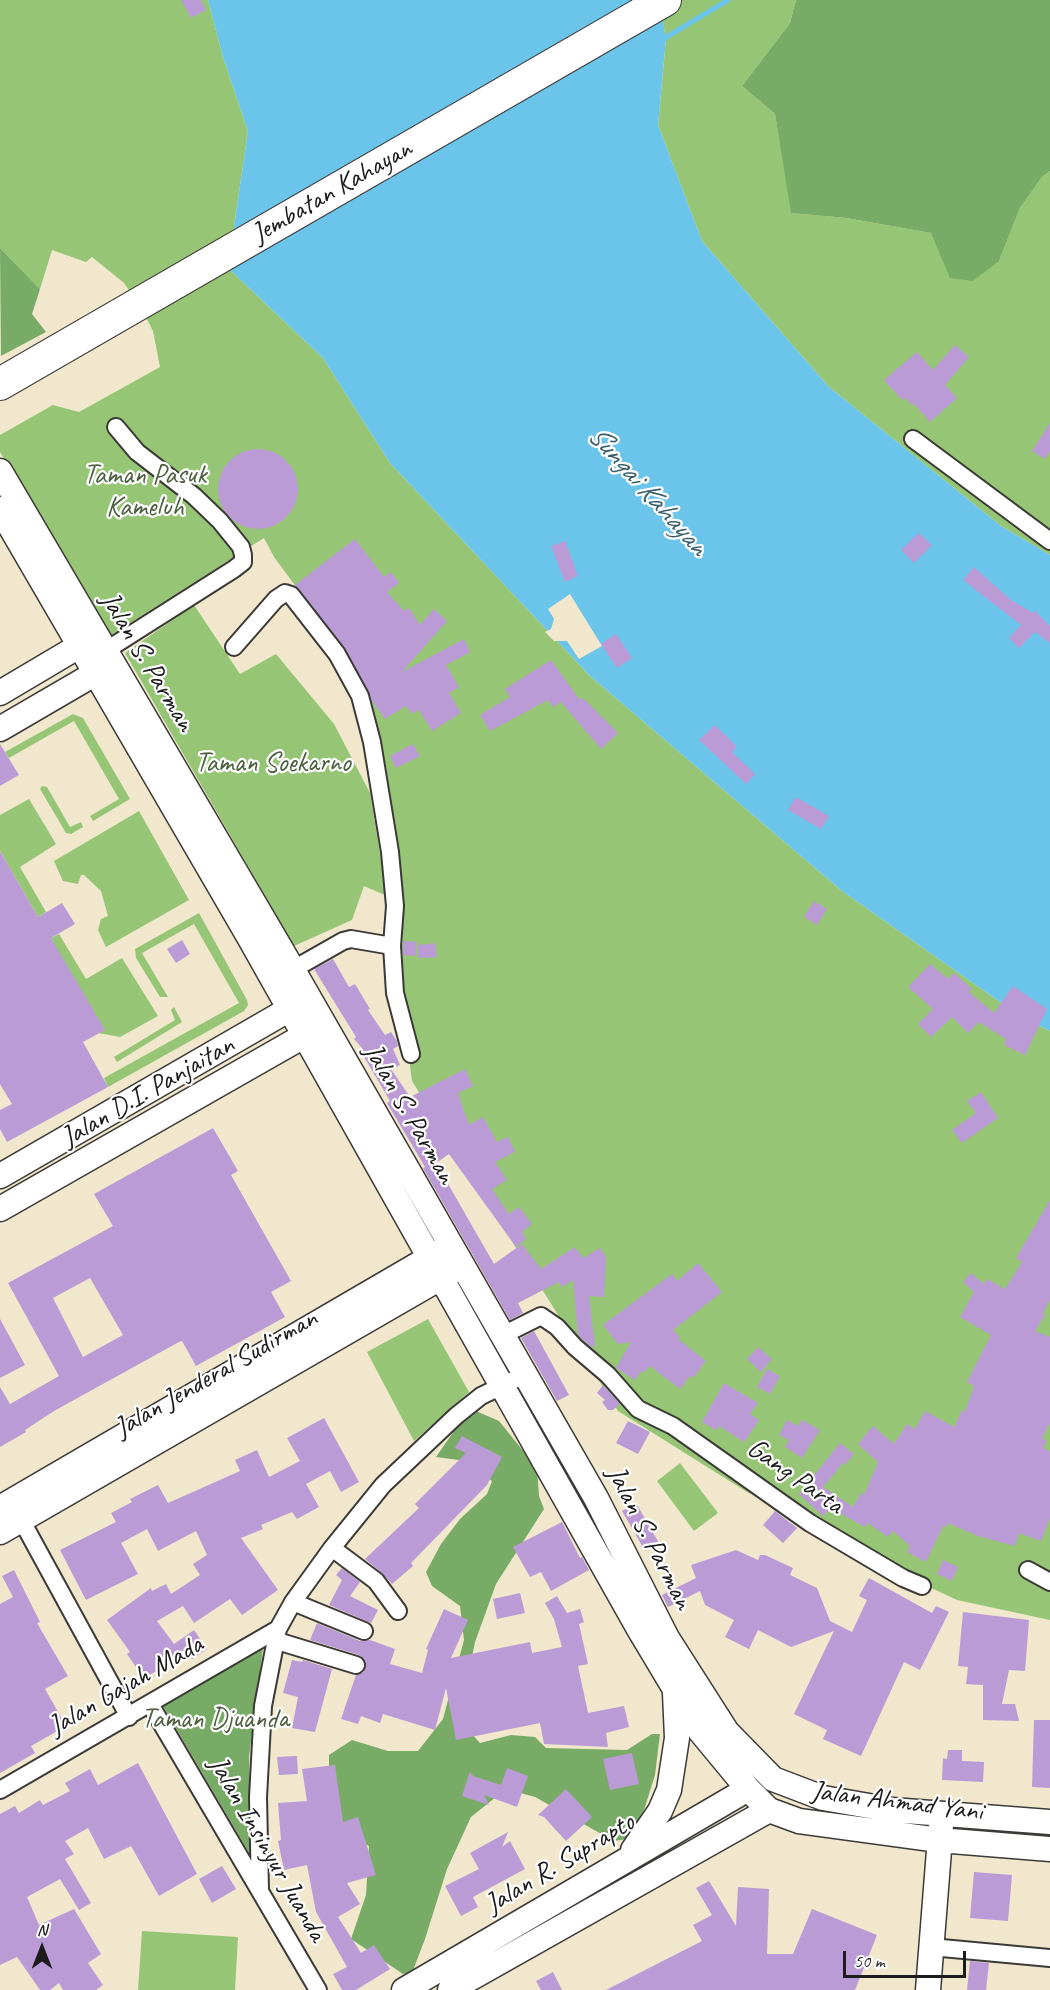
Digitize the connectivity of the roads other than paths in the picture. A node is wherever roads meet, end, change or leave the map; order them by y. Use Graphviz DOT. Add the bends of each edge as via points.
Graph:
graph roads {
  1 [pos="665,0"];
  2 [pos="0,384"];
  3 [pos="116,427"];
  4 [pos="913,439"];
  5 [pos="0,471"];
  6 [pos="0,509"];
  7 [pos="1050,541"];
  8 [pos="234,647"];
  9 [pos="97,654"];
  10 [pos="0,693"];
  11 [pos="0,729"];
  12 [pos="392,946"];
  13 [pos="292,970"];
  14 [pos="299,1004"];
  15 [pos="314,1031"];
  16 [pos="411,1054"];
  17 [pos="0,1176"];
  18 [pos="0,1209"];
  19 [pos="445,1262"];
  20 [pos="501,1336"];
  21 [pos="524,1376"];
  22 [pos="502,1387"];
  23 [pos="11,1510"];
  24 [pos="0,1532"];
  25 [pos="332,1548"];
  26 [pos="1028,1570"];
  27 [pos="1050,1582"];
  28 [pos="922,1586"];
  29 [pos="293,1602"];
  30 [pos="398,1611"];
  31 [pos="364,1631"];
  32 [pos="276,1634"];
  33 [pos="356,1665"];
  34 [pos="675,1688"];
  35 [pos="150,1704"];
  36 [pos="129,1717"];
  37 [pos="773,1779"];
  38 [pos="748,1789"];
  39 [pos="0,1790"];
  40 [pos="769,1810"];
  41 [pos="941,1814"];
  42 [pos="1050,1822"];
  43 [pos="939,1840"];
  44 [pos="1050,1849"];
  45 [pos="624,1862"];
  46 [pos="260,1890"];
  47 [pos="931,1947"];
  48 [pos="1050,1958"];
  49 [pos="318,1990"];
  50 [pos="404,1990"];
  51 [pos="450,1990"];
  52 [pos="928,1990"];
  1 -- 2 [label="highway, Jembatan Kahayan"];
  3 -- 9 [label="street" via="137,452 194,496 241,547 243,562"];
  4 -- 7 [label="street"];
  5 -- 9 [label="main road, Jalan S. Parman"];
  6 -- 9 [label="main road, Jalan S. Parman" via="55,602"];
  8 -- 12 [label="street" via="276,599 291,595 337,654 360,696 372,742 390,852"];
  9 -- 10 [label="main road"];
  9 -- 11 [label="main road"];
  9 -- 13 [label="main road, Jalan S. Parman"];
  9 -- 14 [label="main road, Jalan S. Parman"];
  12 -- 13 [label="street" via="351,939"];
  12 -- 16 [label="street" via="395,993"];
  13 -- 14 [label="main road, Jalan S. Parman"];
  14 -- 15 [label="main road, Jalan S. Parman"];
  14 -- 17 [label="main road, Jalan D.I. Panjaitan"];
  15 -- 18 [label="main road, Jalan D.I. Panjaitan"];
  15 -- 19 [label="main road, Jalan S. Parman"];
  19 -- 20 [label="main road, Jalan S. Parman"];
  19 -- 22 [label="main road, Jalan S. Parman"];
  19 -- 23 [label="main road, Jalan Jenderal Sudirman" via="72,1479"];
  20 -- 21 [label="main road, Jalan S. Parman"];
  20 -- 28 [label="street, Gang Parta" via="541,1316 608,1375 638,1410 674,1426 820,1530"];
  21 -- 22 [label="street"];
  21 -- 37 [label="main road, Jalan S. Parman" via="596,1498 688,1673 727,1732"];
  22 -- 25 [label="street" via="473,1403 413,1455 382,1485"];
  22 -- 34 [label="main road, Jalan S. Parman"];
  23 -- 24 [label="main road, Jalan Jenderal Sudirman"];
  23 -- 36 [label="street"];
  25 -- 29 [label="street"];
  25 -- 30 [label="street" via="376,1581"];
  26 -- 27 [label="street"];
  29 -- 31 [label="street"];
  29 -- 32 [label="street"];
  32 -- 33 [label="street"];
  32 -- 35 [label="street, Jalan Gajah Mada"];
  32 -- 46 [label="street" via="262,1718 258,1797"];
  34 -- 38 [label="main road, Jalan S. Parman" via="700,1731"];
  34 -- 45 [label="main road" via="677,1738 669,1790 660,1811"];
  35 -- 36 [label="street, Jalan Gajah Mada"];
  35 -- 46 [label="street, Jalan Insinyur Juanda"];
  36 -- 39 [label="street, Jalan Gajah Mada"];
  37 -- 41 [label="main road, Jalan Ahmad Yani" via="823,1798"];
  38 -- 40 [label="main road, Jalan Ahmad Yani"];
  38 -- 45 [label="main road, Jalan R. Suprapto"];
  40 -- 43 [label="main road, Jalan Ahmad Yani" via="799,1821"];
  40 -- 51 [label="main road, Jalan R. Suprapto"];
  41 -- 42 [label="main road, Jalan Ahmad Yani"];
  41 -- 43 [label="main road"];
  43 -- 44 [label="main road, Jalan Ahmad Yani"];
  43 -- 47 [label="main road"];
  45 -- 50 [label="main road, Jalan R. Suprapto"];
  46 -- 49 [label="street, Jalan Insinyur Juanda"];
  47 -- 48 [label="street"];
  47 -- 52 [label="main road"];
}
